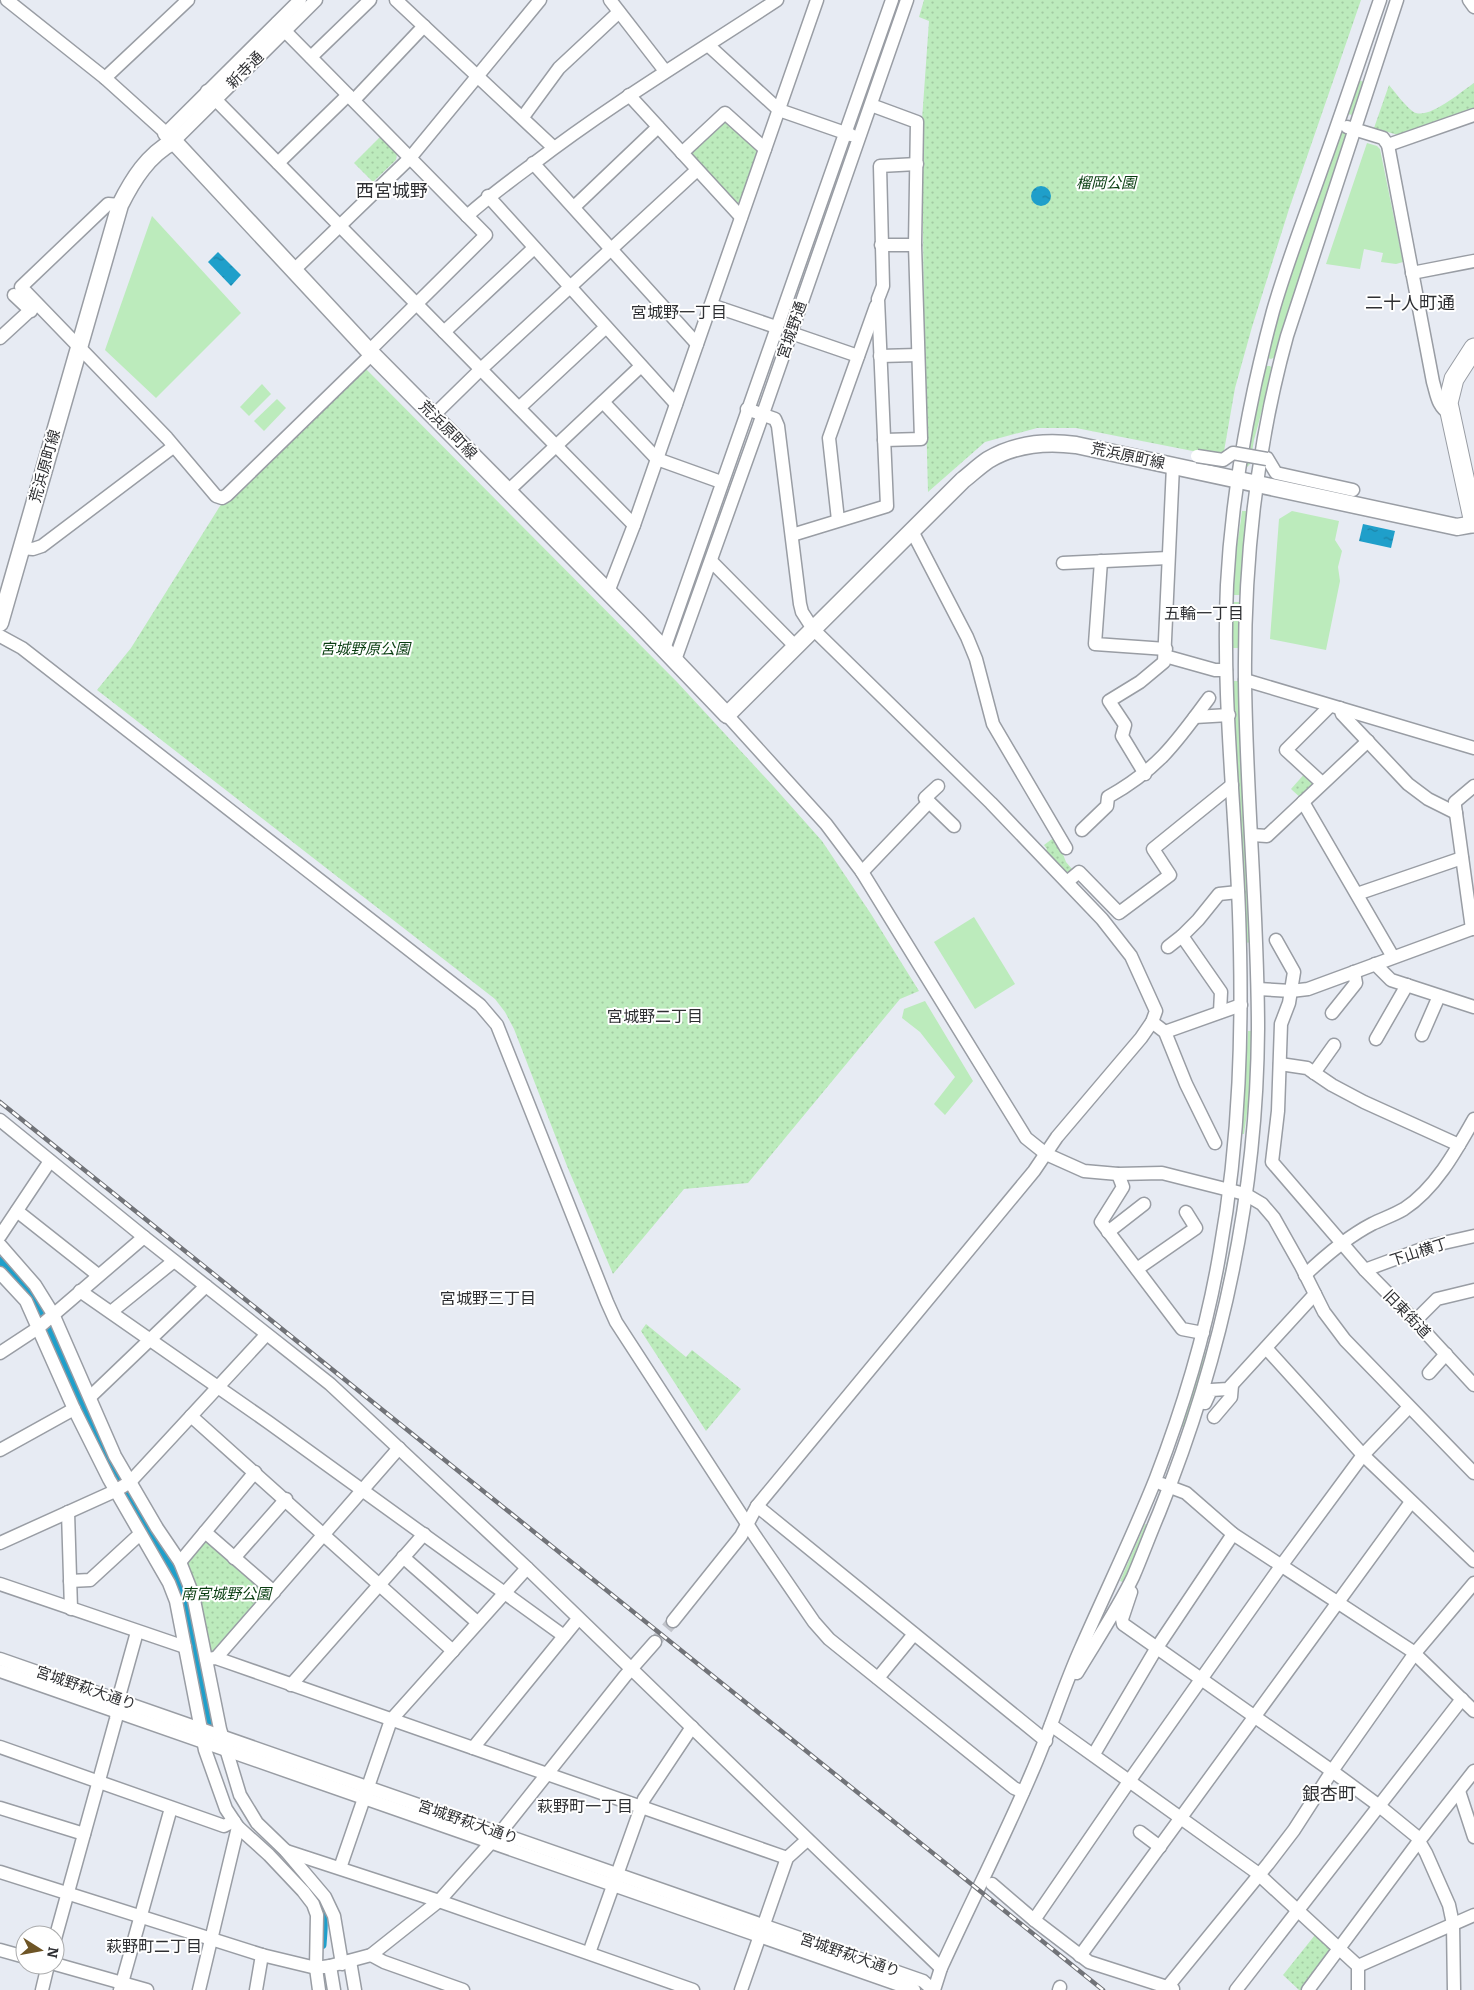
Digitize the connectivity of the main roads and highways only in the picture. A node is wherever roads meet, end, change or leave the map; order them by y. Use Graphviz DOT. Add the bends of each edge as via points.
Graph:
graph roads {
  1 [pos="1474,348"];
  2 [pos="1474,524"];
  3 [pos="0,623"];
  1 -- 2 [label="highway" via="1454,379 1449,397"];
  2 -- 3 [label="main road, 荒浜原町線" via="1457,527 1076,445 1027,445 986,461 963,480 727,715 167,140 137,175 120,205"];
}
